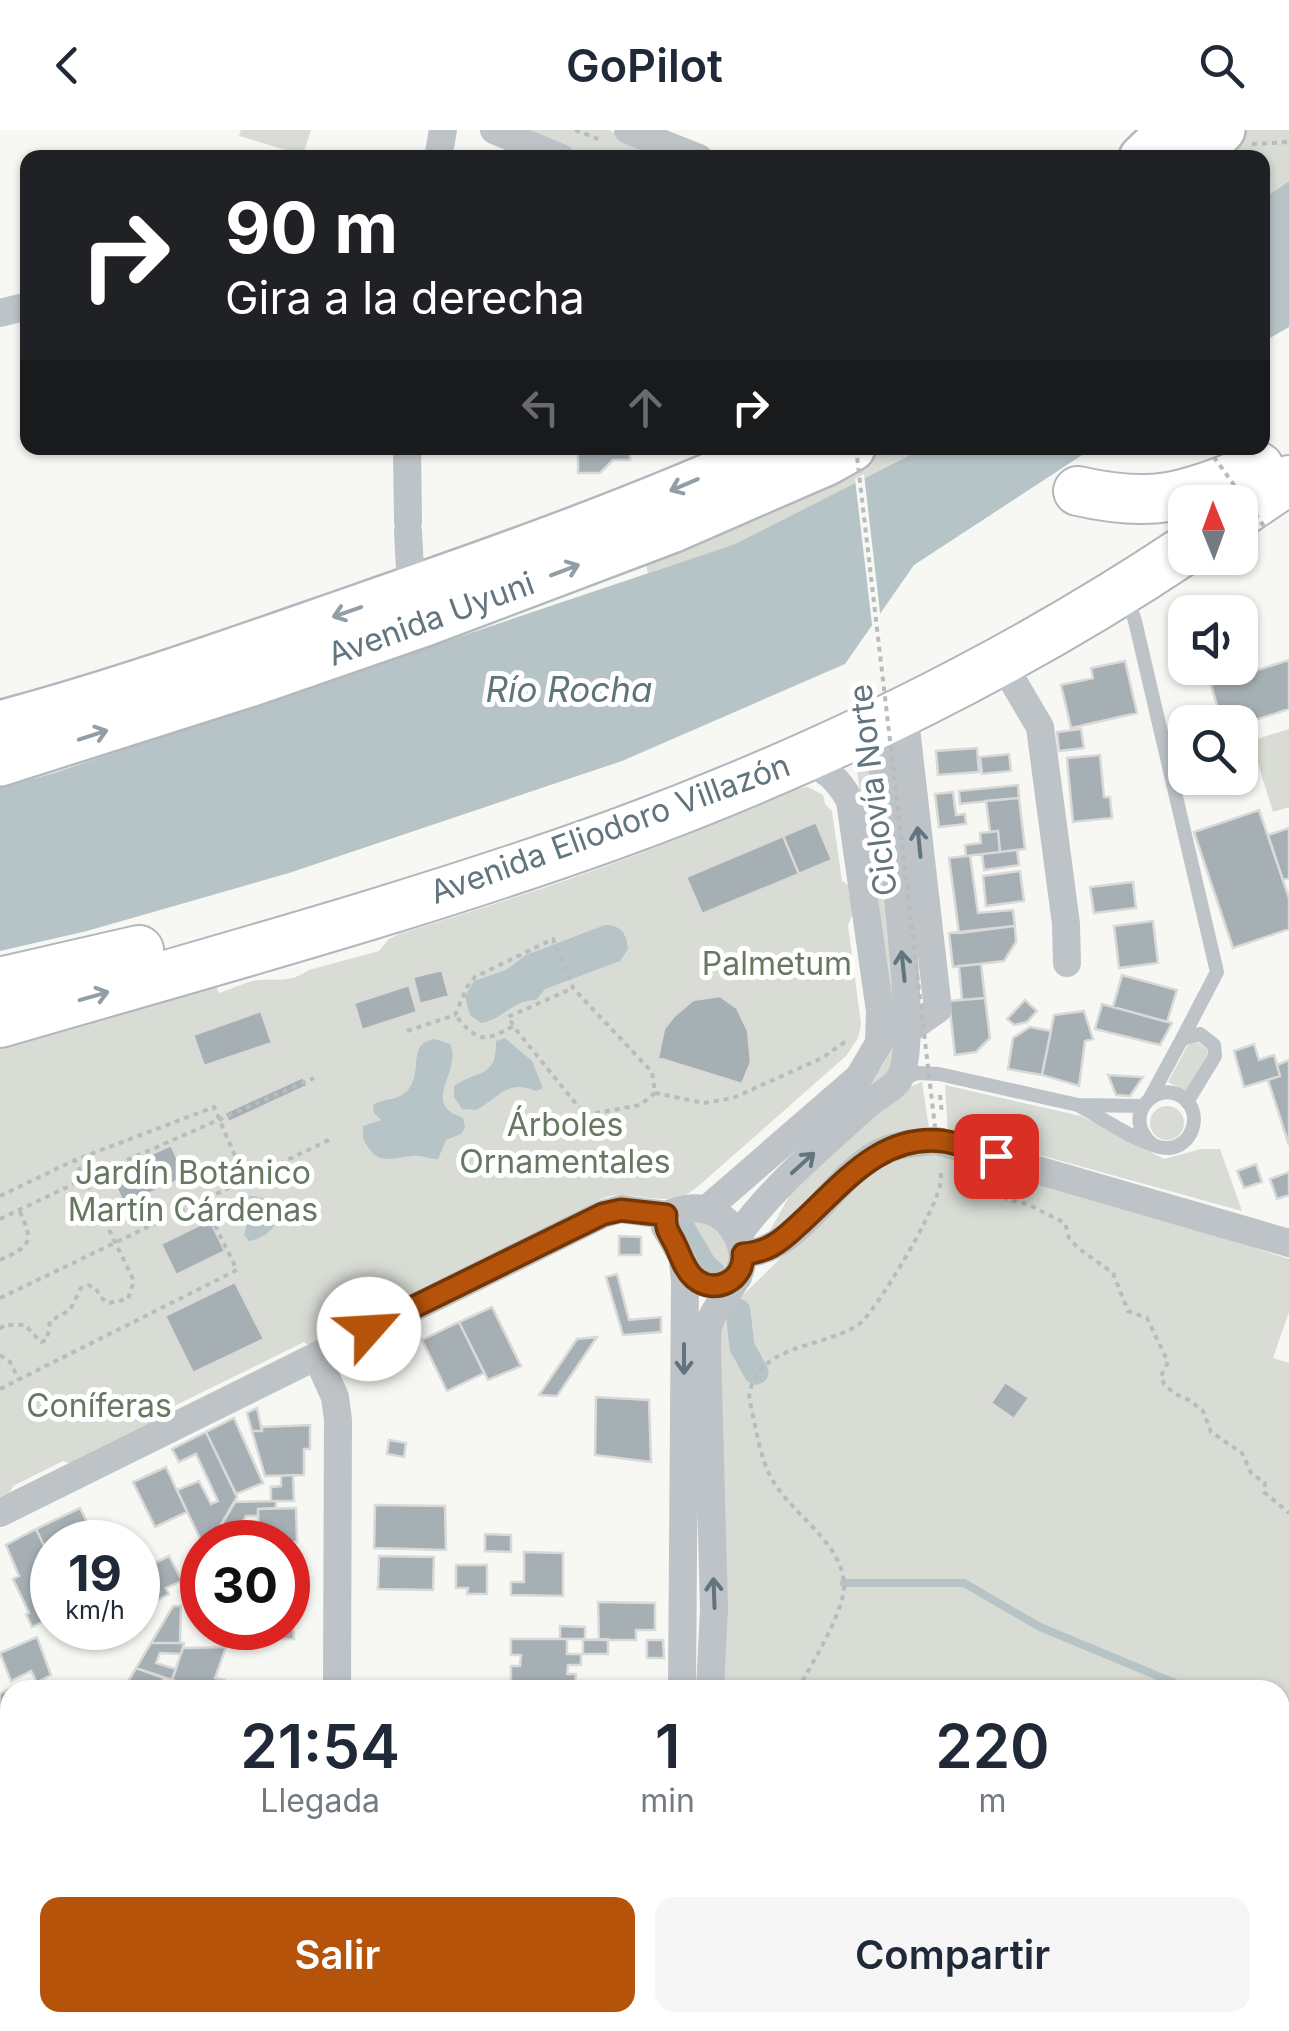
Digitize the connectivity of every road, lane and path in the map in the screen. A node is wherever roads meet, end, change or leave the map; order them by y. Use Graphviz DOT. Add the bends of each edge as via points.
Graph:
graph roads {
  1 [pos="494,130"];
  2 [pos="628,130"];
  3 [pos="1171,130"];
  4 [pos="1233,138"];
  5 [pos="1289,142"];
  6 [pos="543,150"];
  7 [pos="679,150"];
  8 [pos="1150,150"];
  9 [pos="1208,150"];
  10 [pos="407,455"];
  11 [pos="757,455"];
  12 [pos="840,455"];
  13 [pos="855,455"];
  14 [pos="1212,455"];
  15 [pos="1279,464"];
  16 [pos="1230,485"];
  17 [pos="1238,485"];
  18 [pos="1078,491"];
  19 [pos="1258,510"];
  20 [pos="1168,525"];
  21 [pos="1168,561"];
  22 [pos="1124,589"];
  23 [pos="410,590"];
  24 [pos="1001,661"];
  25 [pos="905,723"];
  26 [pos="0,724"];
  27 [pos="803,758"];
  28 [pos="0,763"];
  29 [pos="1067,963"];
  30 [pos="63,970"];
  31 [pos="0,982"];
  32 [pos="573,988"];
  33 [pos="0,991"];
  34 [pos="455,1016"];
  35 [pos="0,1023"];
  36 [pos="513,1026"];
  37 [pos="407,1031"];
  38 [pos="850,1038"];
  39 [pos="1182,1039"];
  40 [pos="903,1072"];
  41 [pos="939,1074"];
  42 [pos="314,1078"];
  43 [pos="655,1093"];
  44 [pos="1146,1102"];
  45 [pos="1187,1102"];
  46 [pos="1078,1105"];
  47 [pos="220,1120"];
  48 [pos="942,1120"];
  49 [pos="935,1127"];
  50 [pos="333,1138"];
  51 [pos="1152,1144"];
  52 [pos="75,1160"];
  53 [pos="941,1162"];
  54 [pos="988,1178"];
  55 [pos="84,1179"];
  56 [pos="245,1180"];
  57 [pos="0,1196"];
  58 [pos="202,1201"];
  59 [pos="708,1208"];
  60 [pos="19,1210"];
  61 [pos="666,1215"];
  62 [pos="0,1219"];
  63 [pos="114,1243"];
  64 [pos="1289,1243"];
  65 [pos="739,1255"];
  66 [pos="0,1260"];
  67 [pos="682,1262"];
  68 [pos="0,1298"];
  69 [pos="0,1329"];
  70 [pos="0,1355"];
  71 [pos="317,1357"];
  72 [pos="19,1380"];
  73 [pos="1,1386"];
  74 [pos="0,1513"];
  75 [pos="1289,1513"];
  76 [pos="336,1680"];
  77 [pos="682,1680"];
  78 [pos="710,1680"];
  79 [pos="803,1680"];
  1 -- 6 [label="street"];
  2 -- 7 [label="street"];
  3 -- 8 [label="main road"];
  4 -- 5 [label="path"];
  4 -- 9 [label="main road"];
  10 -- 23 [label="street"];
  11 -- 23 [label="main road, Avenida Uyuni, one-way"];
  28 -- 12 [label="main road, Avenida Uyuni, one-way" via="425,623 671,530"];
  13 -- 49 [label="path, Ciclovía Norte, bridge"];
  14 -- 16 [label="path, bridge"];
  15 -- 17 [label="highway"];
  15 -- 18 [label="highway" via="1163,500 1121,501"];
  15 -- 19 [label="highway"];
  20 -- 30 [label="highway, Avenida Eliodoro Villazón" via="990,632 678,779 343,896"];
  21 -- 22 [label="highway, Avenida Eliodoro Villazón"];
  22 -- 24 [label="highway, Avenida Eliodoro Villazón"];
  22 -- 39 [label="lane" via="1217,972"];
  23 -- 26 [label="main road, Avenida Uyuni, one-way"];
  24 -- 25 [label="highway, Avenida Eliodoro Villazón"];
  24 -- 29 [label="street" via="1040,727"];
  25 -- 27 [label="highway, Avenida Eliodoro Villazón"];
  40 -- 25 [label="street, one-way" via="908,1030 938,1008"];
  35 -- 27 [label="highway, Avenida Eliodoro Villazón, one-way" via="415,901 616,834"];
  27 -- 59 [label="street" via="830,772 850,801 881,1031 859,1076"];
  30 -- 31 [label="highway"];
  30 -- 33 [label="highway"];
  32 -- 34 [label="path" via="553,939 475,977"];
  32 -- 36 [label="path" via="508,1017"];
  32 -- 43 [label="path" via="652,1072"];
  34 -- 36 [label="path" via="483,1038"];
  34 -- 37 [label="path"];
  36 -- 43 [label="path" via="585,1115 640,1104"];
  38 -- 43 [label="path" via="822,1058 732,1098 704,1104"];
  39 -- 44 [label="lane"];
  39 -- 45 [label="lane" via="1200,1034 1214,1045"];
  40 -- 41 [label="lane"];
  65 -- 40 [label="street, one-way" via="778,1186"];
  41 -- 46 [label="lane"];
  41 -- 48 [label="path"];
  42 -- 47 [label="path"];
  44 -- 45 [label="lane" via="1173,1094"];
  44 -- 46 [label="lane"];
  44 -- 51 [label="lane" via="1139,1122"];
  45 -- 51 [label="lane" via="1194,1126 1185,1141 1169,1148"];
  46 -- 51 [label="lane"];
  47 -- 52 [label="path" via="214,1107"];
  47 -- 55 [label="path"];
  47 -- 56 [label="path"];
  50 -- 56 [label="path"];
  52 -- 55 [label="path"];
  52 -- 57 [label="path"];
  53 -- 79 [label="path" via="938,1193 861,1324 776,1356 750,1385 771,1479 831,1550 844,1583"];
  54 -- 75 [label="path" via="1006,1199 1066,1223 1078,1248 1113,1274 1128,1311 1147,1318 1168,1362 1164,1384 1204,1412 1211,1432 1242,1452 1251,1473 1265,1482 1264,1492"];
  55 -- 60 [label="path"];
  55 -- 63 [label="path"];
  56 -- 58 [label="path"];
  58 -- 63 [label="path"];
  58 -- 72 [label="path" via="237,1270"];
  59 -- 61 [label="street"];
  59 -- 65 [label="street" via="726,1220"];
  60 -- 62 [label="path"];
  60 -- 66 [label="path" via="28,1242"];
  61 -- 67 [label="street" via="665,1228"];
  61 -- 71 [label="street" via="603,1214"];
  63 -- 68 [label="path"];
  63 -- 69 [label="path" via="134,1281 128,1299 109,1303 88,1285 70,1310 50,1321 47,1340 41,1342 26,1325"];
  64 -- 65 [label="street" via="938,1141 877,1154 780,1242"];
  65 -- 67 [label="street" via="716,1286 696,1280"];
  78 -- 65 [label="street, one-way" via="706,1348 709,1323"];
  67 -- 77 [label="street, one-way"];
  70 -- 72 [label="path"];
  71 -- 74 [label="street"];
  71 -- 76 [label="street" via="338,1420"];
  72 -- 73 [label="path"];
}
